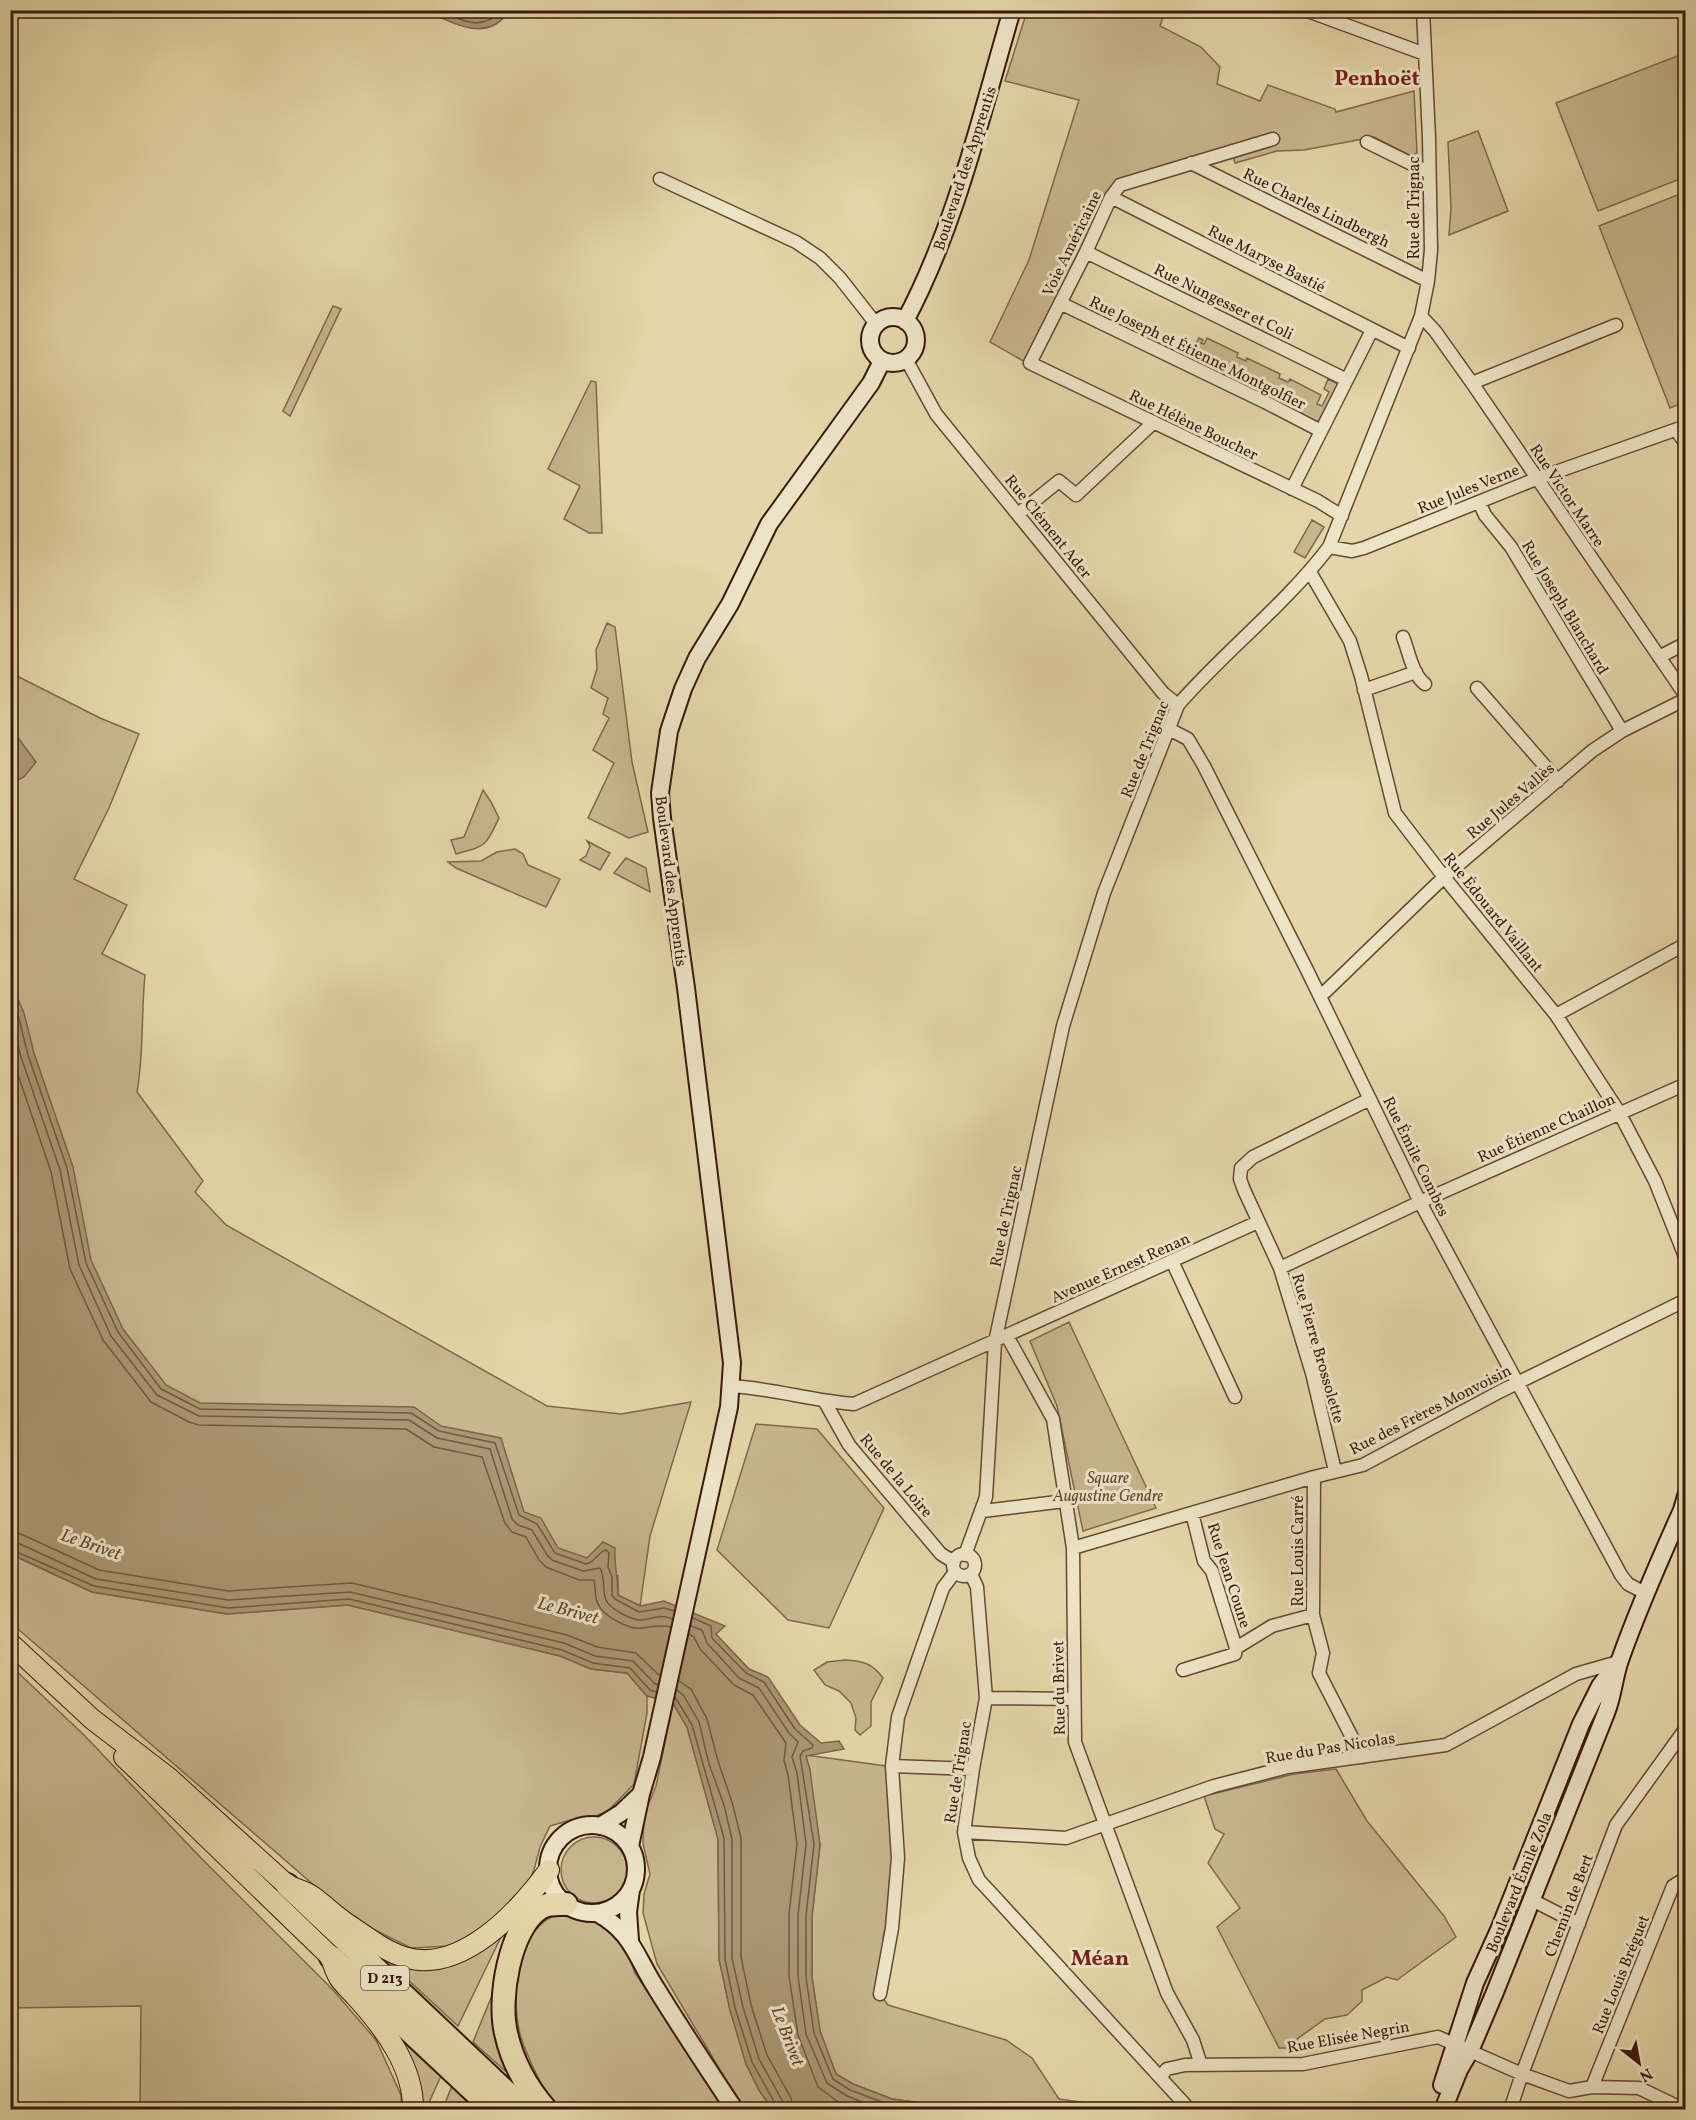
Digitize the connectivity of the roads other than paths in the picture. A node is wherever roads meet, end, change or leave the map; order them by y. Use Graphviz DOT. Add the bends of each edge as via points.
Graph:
graph roads {
  1 [pos="1012,10"];
  2 [pos="1305,10"];
  3 [pos="1423,10"];
  4 [pos="1425,54"];
  5 [pos="1273,139"];
  6 [pos="1367,142"];
  7 [pos="1191,163"];
  8 [pos="1428,172"];
  9 [pos="660,179"];
  10 [pos="1111,197"];
  11 [pos="1086,252"];
  12 [pos="1428,281"];
  13 [pos="1060,303"];
  14 [pos="1421,316"];
  15 [pos="905,321"];
  16 [pos="876,324"];
  17 [pos="1616,325"];
  18 [pos="1372,330"];
  19 [pos="1409,348"];
  20 [pos="906,359"];
  21 [pos="882,360"];
  22 [pos="1030,363"];
  23 [pos="1347,380"];
  24 [pos="1472,383"];
  25 [pos="1154,422"];
  26 [pos="1681,428"];
  27 [pos="1321,431"];
  28 [pos="1686,444"];
  29 [pos="1536,478"];
  30 [pos="1292,489"];
  31 [pos="1479,502"];
  32 [pos="1018,514"];
  33 [pos="1342,516"];
  34 [pos="1329,547"];
  35 [pos="1310,572"];
  36 [pos="1403,638"];
  37 [pos="1686,643"];
  38 [pos="1659,657"];
  39 [pos="1416,672"];
  40 [pos="1425,684"];
  41 [pos="1477,688"];
  42 [pos="1365,690"];
  43 [pos="1686,697"];
  44 [pos="1178,705"];
  45 [pos="1169,729"];
  46 [pos="1622,731"];
  47 [pos="1558,781"];
  48 [pos="1444,878"];
  49 [pos="1686,944"];
  50 [pos="1319,995"];
  51 [pos="1556,1015"];
  52 [pos="1686,1084"];
  53 [pos="1370,1099"];
  54 [pos="1619,1112"];
  55 [pos="1420,1202"];
  56 [pos="1258,1222"];
  57 [pos="1686,1259"];
  58 [pos="1172,1262"];
  59 [pos="1280,1268"];
  60 [pos="1686,1299"];
  61 [pos="1007,1336"];
  62 [pos="995,1342"];
  63 [pos="1518,1383"];
  64 [pos="730,1386"];
  65 [pos="1235,1397"];
  66 [pos="825,1402"];
  67 [pos="1335,1471"];
  68 [pos="1314,1477"];
  69 [pos="1686,1496"];
  70 [pos="1065,1501"];
  71 [pos="982,1511"];
  72 [pos="1192,1513"];
  73 [pos="1073,1548"];
  74 [pos="965,1555"];
  75 [pos="955,1567"];
  76 [pos="971,1574"];
  77 [pos="1645,1593"];
  78 [pos="1313,1615"];
  79 [pos="13,1646"];
  80 [pos="1236,1648"];
  81 [pos="1620,1662"];
  82 [pos="1183,1670"];
  83 [pos="986,1698"];
  84 [pos="1074,1699"];
  85 [pos="93,1719"];
  86 [pos="1686,1728"];
  87 [pos="1362,1757"];
  88 [pos="892,1766"];
  89 [pos="973,1769"];
  90 [pos="640,1794"];
  91 [pos="1106,1824"];
  92 [pos="600,1826"];
  93 [pos="964,1832"];
  94 [pos="630,1846"];
  95 [pos="549,1870"];
  96 [pos="1686,1878"];
  97 [pos="287,1885"];
  98 [pos="631,1889"];
  99 [pos="1532,1900"];
  100 [pos="566,1904"];
  101 [pos="597,1912"];
  102 [pos="1579,1924"];
  103 [pos="630,1940"];
  104 [pos="331,1957"];
  105 [pos="880,1994"];
  106 [pos="1454,2044"];
  107 [pos="1470,2051"];
  108 [pos="1201,2065"];
  109 [pos="1522,2074"];
  110 [pos="1160,2077"];
  111 [pos="1592,2087"];
  112 [pos="413,2109"];
  113 [pos="494,2109"];
  114 [pos="525,2109"];
  115 [pos="546,2109"];
  116 [pos="735,2109"];
  117 [pos="1190,2109"];
  118 [pos="1432,2109"];
  119 [pos="1443,2109"];
  120 [pos="1510,2109"];
  121 [pos="1685,2109"];
  1 -- 15 [label="main road, Boulevard des Apprentis" via="944,235"];
  2 -- 4 [label="street"];
  3 -- 4 [label="street, Rue de Trignac"];
  4 -- 8 [label="street, Rue de Trignac"];
  5 -- 7 [label="street, Voie Américaine"];
  6 -- 8 [label="street"];
  7 -- 10 [label="street, Voie Américaine" via="1120,185"];
  7 -- 12 [label="street, Rue Charles Lindbergh"];
  8 -- 12 [label="street, Rue de Trignac"];
  9 -- 16 [label="street" via="820,258"];
  10 -- 11 [label="street, Voie Américaine"];
  10 -- 18 [label="street, Rue Maryse Bastié"];
  11 -- 13 [label="street, Voie Américaine"];
  11 -- 23 [label="street, Rue Nungesser et Coli"];
  12 -- 14 [label="street, Rue de Trignac"];
  13 -- 22 [label="street, Voie Américaine"];
  13 -- 27 [label="street, Rue Joseph et Étienne Montgolfier"];
  14 -- 19 [label="street, Rue de Trignac"];
  14 -- 24 [label="street, Rue Victor Marre"];
  15 -- 16 [label="main road" via="890,317"];
  15 -- 20 [label="main road" via="916,340"];
  16 -- 21 [label="main road" via="870,344"];
  17 -- 24 [label="street"];
  18 -- 19 [label="street, Rue Maryse Bastié"];
  18 -- 23 [label="street"];
  19 -- 33 [label="street, Rue de Trignac"];
  20 -- 21 [label="main road" via="894,363"];
  20 -- 32 [label="street, Rue Clément Ader" via="936,414"];
  21 -- 64 [label="main road, Boulevard des Apprentis" via="871,383 769,524 683,689 664,759 662,818 730,1353"];
  22 -- 25 [label="street, Rue Hélène Boucher"];
  23 -- 27 [label="street"];
  24 -- 29 [label="street, Rue Victor Marre"];
  25 -- 30 [label="street, Rue Hélène Boucher"];
  25 -- 32 [label="street" via="1076,495 1059,482"];
  26 -- 28 [label="street"];
  26 -- 29 [label="street, Rue Jules Verne"];
  27 -- 30 [label="street"];
  29 -- 31 [label="street, Rue Jules Verne"];
  29 -- 38 [label="street, Rue Victor Marre"];
  30 -- 33 [label="street, Rue Hélène Boucher"];
  31 -- 34 [label="street, Rue Jules Verne" via="1364,548 1352,551"];
  31 -- 46 [label="street, Rue Joseph Blanchard" via="1511,547"];
  32 -- 44 [label="street, Rue Clément Ader" via="1163,693"];
  33 -- 34 [label="street, Rue de Trignac"];
  34 -- 35 [label="street, Rue de Trignac"];
  35 -- 42 [label="street, Rue Édouard Vaillant" via="1350,641"];
  35 -- 44 [label="street, Rue de Trignac"];
  36 -- 39 [label="street"];
  37 -- 38 [label="street"];
  38 -- 43 [label="street, Rue Victor Marre"];
  39 -- 40 [label="street"];
  39 -- 42 [label="street"];
  41 -- 47 [label="street"];
  42 -- 48 [label="street, Rue Édouard Vaillant" via="1395,813"];
  43 -- 46 [label="street, Rue Jules Vallès"];
  44 -- 45 [label="street, Rue de Trignac"];
  45 -- 50 [label="street, Rue Émile Combes" via="1193,746"];
  45 -- 62 [label="street, Rue de Trignac" via="1104,893 1063,1026"];
  46 -- 47 [label="street, Rue Jules Vallès"];
  47 -- 48 [label="street, Rue Jules Vallès"];
  48 -- 50 [label="street, Rue Jules Vallès"];
  48 -- 51 [label="street, Rue Édouard Vaillant"];
  49 -- 51 [label="street"];
  50 -- 53 [label="street, Rue Émile Combes"];
  51 -- 54 [label="street, Rue Édouard Vaillant"];
  52 -- 54 [label="street, Rue Étienne Chaillon"];
  53 -- 55 [label="street, Rue Émile Combes"];
  53 -- 56 [label="street, Rue Pierre Brossolette" via="1253,1157 1241,1168 1240,1179"];
  54 -- 55 [label="street, Rue Étienne Chaillon"];
  54 -- 57 [label="street, Rue Édouard Vaillant" via="1655,1181"];
  55 -- 59 [label="street, Rue Étienne Chaillon"];
  55 -- 63 [label="street, Rue Émile Combes"];
  56 -- 58 [label="street, Avenue Ernest Renan"];
  56 -- 59 [label="street, Rue Pierre Brossolette"];
  58 -- 61 [label="street, Avenue Ernest Renan"];
  58 -- 65 [label="street"];
  59 -- 67 [label="street, Rue Pierre Brossolette" via="1312,1373"];
  60 -- 63 [label="street, Rue des Frères Monvoisin"];
  61 -- 62 [label="street, Avenue Ernest Renan"];
  61 -- 70 [label="street, Rue du Brivet" via="1053,1419"];
  62 -- 66 [label="street, Avenue Ernest Renan" via="855,1404"];
  62 -- 71 [label="street, Rue de Trignac"];
  63 -- 67 [label="street, Rue des Frères Monvoisin" via="1363,1465"];
  63 -- 77 [label="street, Rue Émile Combes" via="1621,1575"];
  64 -- 66 [label="street, Avenue Ernest Renan" via="773,1390"];
  64 -- 90 [label="main road, Boulevard des Apprentis" via="729,1407 657,1734"];
  66 -- 75 [label="street, Rue de la Loire" via="849,1445"];
  67 -- 68 [label="street, Rue des Frères Monvoisin"];
  68 -- 72 [label="street, Rue des Frères Monvoisin"];
  68 -- 78 [label="street, Rue Louis Carré"];
  69 -- 77 [label="main road, Boulevard Émile Zola"];
  70 -- 71 [label="street"];
  70 -- 73 [label="street, Rue du Brivet"];
  71 -- 74 [label="street, Rue de Trignac"];
  72 -- 73 [label="street, Rue des Frères Monvoisin"];
  72 -- 80 [label="street, Rue Jean Coune" via="1204,1561 1212,1570"];
  73 -- 84 [label="street, Rue du Brivet"];
  74 -- 75 [label="street" via="958,1556"];
  74 -- 76 [label="street" via="975,1564"];
  75 -- 76 [label="street" via="964,1576"];
  75 -- 88 [label="street" via="898,1717"];
  76 -- 83 [label="street, Rue de Trignac" via="977,1587"];
  77 -- 81 [label="main road, Boulevard Émile Zola"];
  78 -- 80 [label="street" via="1272,1626"];
  78 -- 87 [label="street, Rue Louis Carré" via="1323,1653 1319,1673"];
  79 -- 85 [label="main road, D 213"];
  80 -- 82 [label="street" via="1235,1654"];
  81 -- 87 [label="street, Rue du Pas Nicolas" via="1576,1674 1446,1745"];
  81 -- 99 [label="main road, Boulevard Émile Zola" via="1612,1700"];
  81 -- 106 [label="main road, Boulevard Émile Zola" via="1600,1686 1581,1724"];
  83 -- 84 [label="street"];
  83 -- 89 [label="street, Rue de Trignac"];
  84 -- 91 [label="street, Rue du Brivet" via="1075,1742"];
  85 -- 97 [label="main road, D 213" via="169,1778"];
  85 -- 104 [label="main road, D 213" via="121,1754"];
  86 -- 102 [label="street, Chemin de Bert" via="1616,1826"];
  87 -- 91 [label="street, Rue du Pas Nicolas" via="1288,1767 1214,1786"];
  88 -- 89 [label="street"];
  88 -- 105 [label="street" via="898,1858 892,1928"];
  89 -- 93 [label="street, Rue de Trignac"];
  90 -- 92 [label="main road"];
  90 -- 94 [label="main road, Boulevard des Apprentis"];
  91 -- 93 [label="street, Rue du Pas Nicolas" via="1066,1838"];
  91 -- 108 [label="street, Rue du Brivet" via="1167,1993 1193,2040"];
  92 -- 94 [label="main road" via="612,1830"];
  92 -- 95 [label="main road" via="585,1826 560,1840 553,1849"];
  93 -- 110 [label="street, Rue de Trignac" via="979,1880"];
  94 -- 98 [label="main road" via="636,1868"];
  95 -- 97 [label="main road" via="502,1923 464,1950 434,1959 404,1957 380,1945 340,1920 310,1894"];
  95 -- 100 [label="main road" via="551,1883"];
  96 -- 111 [label="street, Rue Louis Bréguet" via="1673,1886"];
  97 -- 114 [label="highway, D 213"];
  98 -- 101 [label="main road" via="611,1909"];
  98 -- 103 [label="main road"];
  99 -- 102 [label="street"];
  99 -- 107 [label="main road, Boulevard Émile Zola"];
  100 -- 101 [label="main road"];
  100 -- 115 [label="highway" via="540,1908 522,1929 510,1960 504,1996 503,2015 510,2049 528,2086"];
  101 -- 103 [label="main road"];
  102 -- 109 [label="street, Chemin de Bert"];
  103 -- 116 [label="main road" via="654,1986"];
  104 -- 112 [label="main road" via="337,1977 380,2027 400,2058 414,2095"];
  104 -- 113 [label="highway, D 213"];
  106 -- 107 [label="street, Rue Elisée Negrin"];
  106 -- 108 [label="street, Rue Elisée Negrin" via="1437,2037 1303,2064"];
  106 -- 118 [label="main road, Boulevard Émile Zola"];
  107 -- 109 [label="street"];
  107 -- 119 [label="main road, Boulevard Émile Zola"];
  108 -- 110 [label="street, Rue Elisée Negrin" via="1167,2069"];
  109 -- 111 [label="street" via="1569,2091"];
  109 -- 120 [label="street, Chemin de Bert"];
  110 -- 117 [label="street, Rue de Trignac"];
  111 -- 121 [label="street" via="1639,2088"];
}
